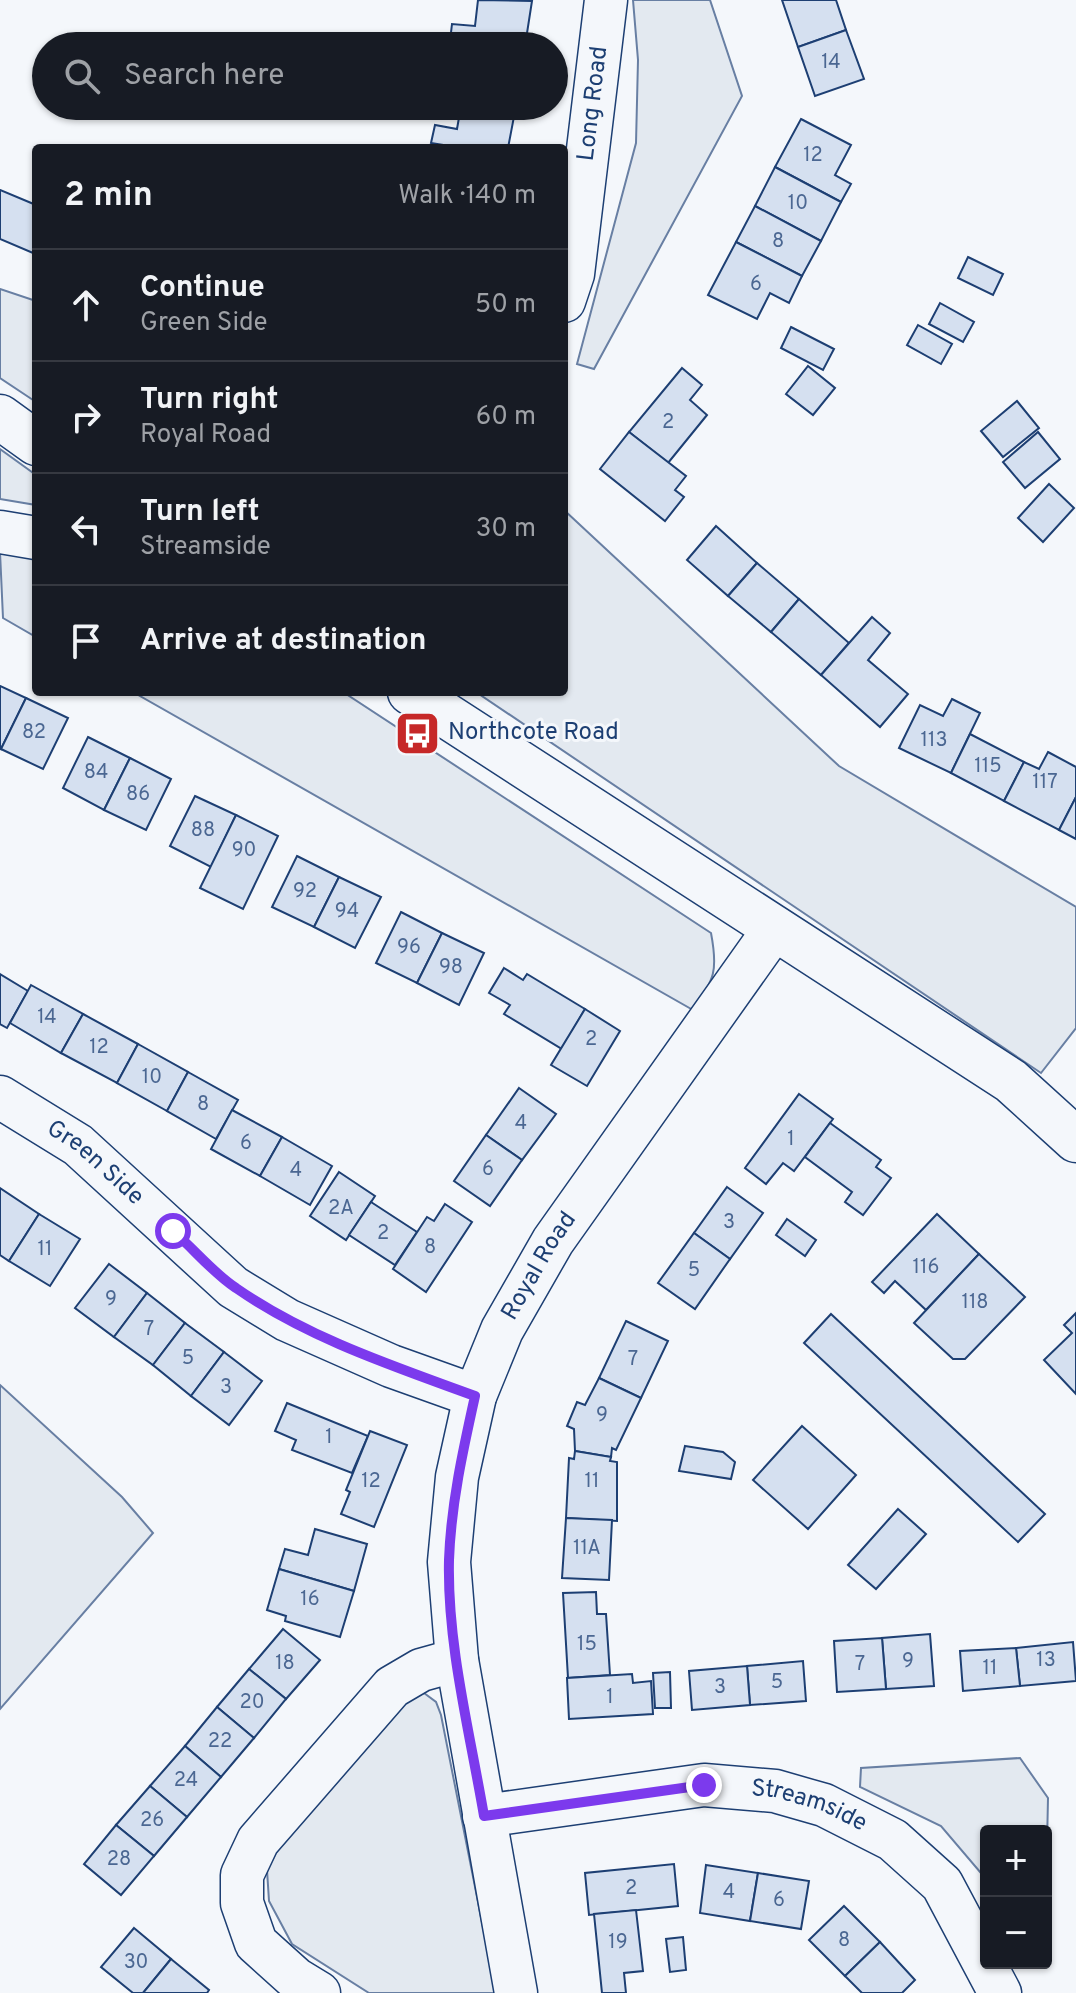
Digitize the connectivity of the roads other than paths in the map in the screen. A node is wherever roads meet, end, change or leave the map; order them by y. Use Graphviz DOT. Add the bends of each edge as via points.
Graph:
graph roads {
  1 [pos="606,0"];
  2 [pos="568,289"];
  3 [pos="0,417"];
  4 [pos="32,440"];
  5 [pos="0,532"];
  6 [pos="32,537"];
  7 [pos="416,696"];
  8 [pos="775,928"];
  9 [pos="0,1097"];
  10 [pos="1076,1140"];
  11 [pos="475,1396"];
  12 [pos="457,1660"];
  13 [pos="484,1816"];
  14 [pos="319,1993"];
  15 [pos="516,1993"];
  16 [pos="1000,1993"];
  1 -- 2 [label="street, Long Road"];
  3 -- 4 [label="street"];
  5 -- 6 [label="street"];
  7 -- 8 [label="street"];
  8 -- 10 [label="street" via="1011,1081"];
  8 -- 11 [label="street, Royal Road" via="553,1241 513,1308"];
  9 -- 11 [label="street, Green Side" via="78,1145 233,1287 287,1320"];
  11 -- 12 [label="street, Royal Road" via="457,1477 449,1562"];
  12 -- 13 [label="street, Royal Road"];
  12 -- 14 [label="street" via="421,1670 392,1687 258,1841 242,1875 242,1903 256,1943"];
  13 -- 15 [label="street, Royal Road"];
  13 -- 16 [label="street, Streamside" via="704,1785 775,1791 824,1805 893,1840 942,1884"];
}
